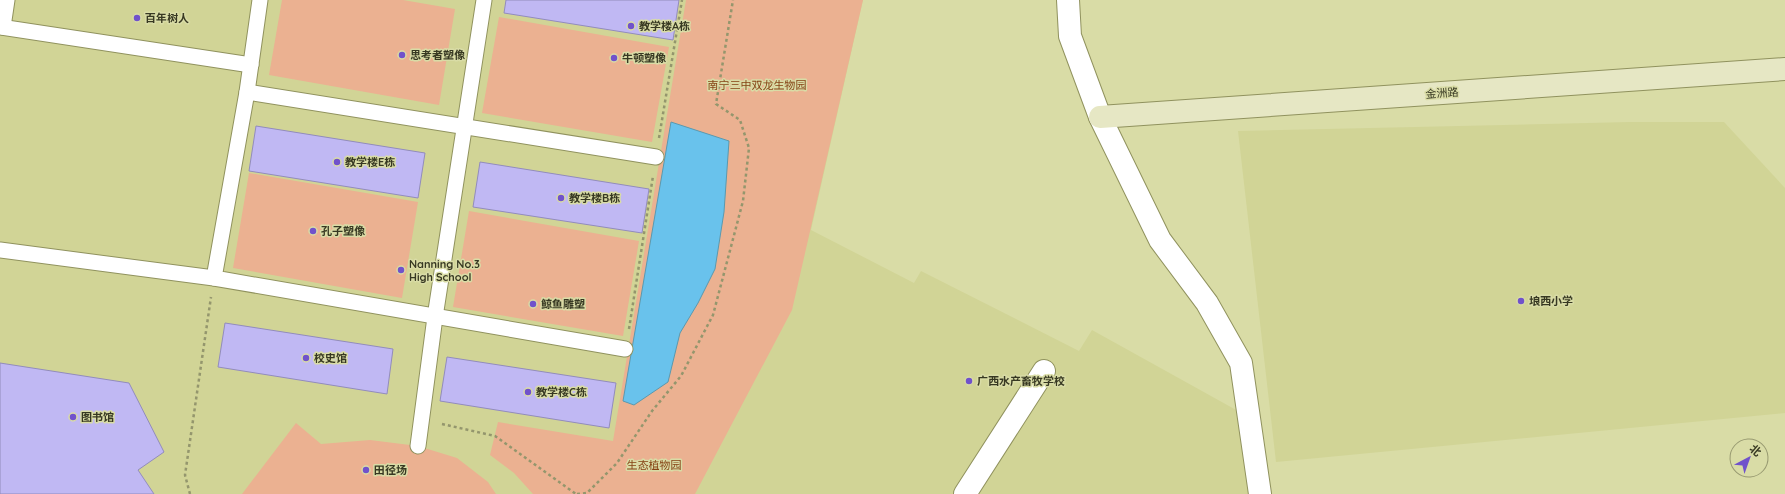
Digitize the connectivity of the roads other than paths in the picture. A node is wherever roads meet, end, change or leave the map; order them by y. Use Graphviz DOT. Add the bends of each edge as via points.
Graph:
graph roads {
  1 [pos="7,0"];
  2 [pos="260,0"];
  3 [pos="484,0"];
  4 [pos="1068,0"];
  5 [pos="1,27"];
  6 [pos="251,65"];
  7 [pos="1785,69"];
  8 [pos="247,92"];
  9 [pos="1100,118"];
  10 [pos="464,127"];
  11 [pos="656,157"];
  12 [pos="0,250"];
  13 [pos="214,278"];
  14 [pos="435,317"];
  15 [pos="626,349"];
  16 [pos="1044,371"];
  17 [pos="418,446"];
  18 [pos="965,494"];
  19 [pos="1260,494"];
  1 -- 5 [label="lane"];
  2 -- 6 [label="lane"];
  3 -- 10 [label="lane"];
  4 -- 9 [label="street" via="1070,36"];
  5 -- 6 [label="lane"];
  6 -- 8 [label="lane"];
  7 -- 9 [label="main road, 金洲路"];
  8 -- 10 [label="lane"];
  8 -- 13 [label="lane"];
  9 -- 19 [label="street" via="1160,240 1207,303 1241,363"];
  10 -- 11 [label="lane"];
  10 -- 14 [label="lane"];
  12 -- 13 [label="lane"];
  13 -- 14 [label="lane"];
  14 -- 15 [label="lane"];
  14 -- 17 [label="lane"];
  16 -- 18 [label="street"];
}
